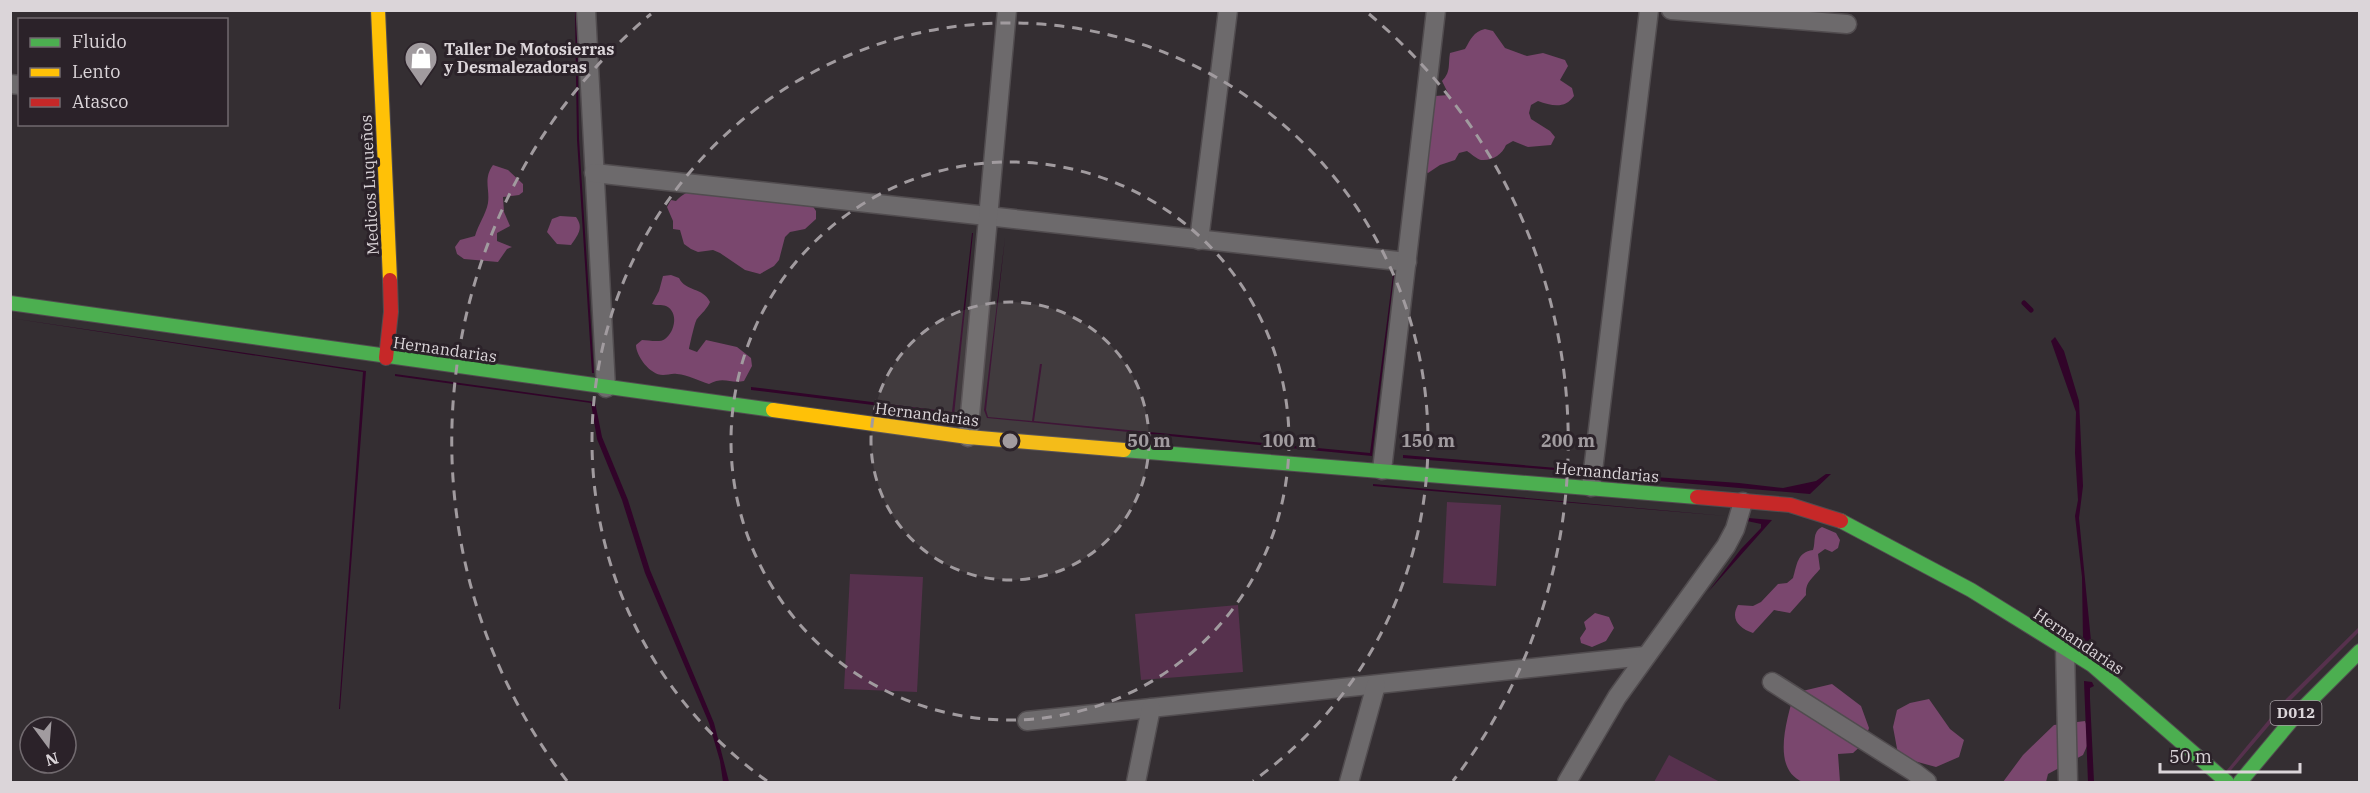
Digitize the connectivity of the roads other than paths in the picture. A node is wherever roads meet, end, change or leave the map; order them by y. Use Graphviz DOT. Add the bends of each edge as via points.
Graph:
graph roads {
  1 [pos="378,10"];
  2 [pos="586,10"];
  3 [pos="1007,10"];
  4 [pos="1228,10"];
  5 [pos="1436,10"];
  6 [pos="1649,10"];
  7 [pos="1671,10"];
  8 [pos="1846,24"];
  9 [pos="594,173"];
  10 [pos="988,217"];
  11 [pos="1199,240"];
  12 [pos="1407,262"];
  13 [pos="10,303"];
  14 [pos="386,358"];
  15 [pos="606,388"];
  16 [pos="968,437"];
  17 [pos="1382,470"];
  18 [pos="1591,487"];
  19 [pos="1743,502"];
  20 [pos="2065,648"];
  21 [pos="2360,651"];
  22 [pos="1645,656"];
  23 [pos="1772,682"];
  24 [pos="1376,685"];
  25 [pos="1150,708"];
  26 [pos="1027,721"];
  27 [pos="1136,783"];
  28 [pos="1349,783"];
  29 [pos="1567,783"];
  30 [pos="1927,783"];
  31 [pos="2068,783"];
  32 [pos="2227,783"];
  33 [pos="2240,783"];
  1 -- 14 [label="street, Medicos Luqueños" via="391,312"];
  2 -- 9 [label="street"];
  3 -- 10 [label="street"];
  4 -- 11 [label="street"];
  5 -- 12 [label="street"];
  6 -- 18 [label="street"];
  7 -- 8 [label="street"];
  9 -- 10 [label="street"];
  9 -- 15 [label="street"];
  10 -- 11 [label="street"];
  10 -- 16 [label="street"];
  11 -- 12 [label="street"];
  12 -- 17 [label="street"];
  13 -- 14 [label="street, Hernandarias"];
  14 -- 15 [label="street, Hernandarias"];
  15 -- 16 [label="street, Hernandarias"];
  16 -- 17 [label="street, Hernandarias"];
  17 -- 18 [label="street, Hernandarias"];
  18 -- 19 [label="street, Hernandarias"];
  19 -- 20 [label="street, Hernandarias" via="1790,505 1834,518 1971,590"];
  19 -- 22 [label="street" via="1726,546"];
  20 -- 31 [label="street"];
  20 -- 32 [label="street, Hernandarias" via="2119,687"];
  21 -- 33 [label="street, D012" via="2300,709"];
  22 -- 24 [label="street"];
  22 -- 29 [label="street"];
  23 -- 30 [label="street"];
  24 -- 25 [label="street"];
  24 -- 28 [label="street"];
  25 -- 26 [label="street"];
  25 -- 27 [label="street"];
}
